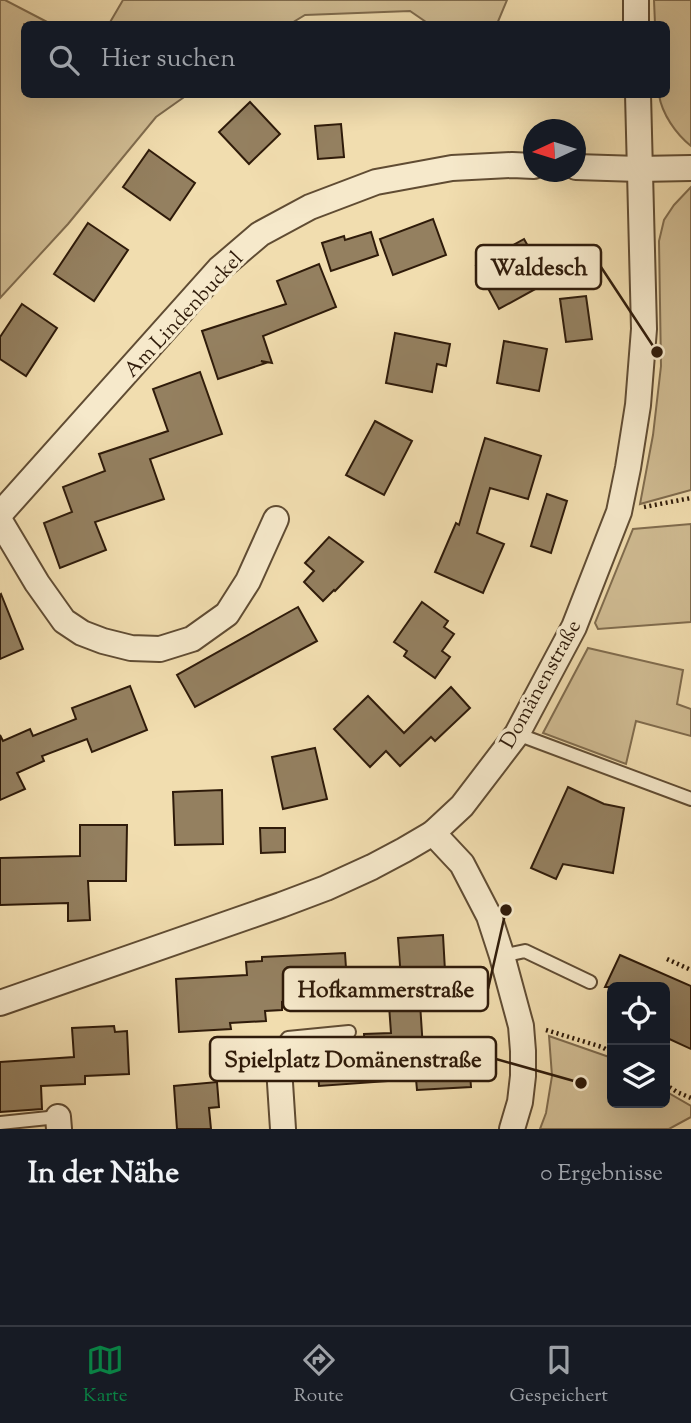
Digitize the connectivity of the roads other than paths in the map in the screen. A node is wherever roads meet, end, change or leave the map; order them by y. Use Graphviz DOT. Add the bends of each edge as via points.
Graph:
graph roads {
  1 [pos="636,0"];
  2 [pos="636,21"];
  3 [pos="638,98"];
  4 [pos="523,166"];
  5 [pos="586,167"];
  6 [pos="639,169"];
  7 [pos="691,169"];
  8 [pos="0,514"];
  9 [pos="276,519"];
  10 [pos="0,521"];
  11 [pos="517,734"];
  12 [pos="691,799"];
  13 [pos="433,833"];
  14 [pos="502,956"];
  15 [pos="590,982"];
  16 [pos="0,1003"];
  17 [pos="349,1032"];
  18 [pos="278,1052"];
  19 [pos="0,1123"];
  20 [pos="58,1123"];
  21 [pos="283,1129"];
  22 [pos="512,1129"];
  1 -- 2 [label="street"];
  3 -- 6 [label="street, Domänenstraße"];
  4 -- 8 [label="street, Am Lindenbuckel" via="452,168 376,182 310,207 260,234 219,270"];
  5 -- 6 [label="street"];
  6 -- 7 [label="street"];
  6 -- 11 [label="street, Domänenstraße" via="643,352 619,512 574,627"];
  9 -- 10 [label="street" via="248,582 227,614 192,639 160,649 103,641 64,621"];
  11 -- 12 [label="lane"];
  11 -- 13 [label="street, Domänenstraße" via="462,806"];
  13 -- 14 [label="street" via="462,864 489,916"];
  13 -- 16 [label="street, Domänenstraße" via="326,888"];
  14 -- 15 [label="lane" via="525,951"];
  14 -- 22 [label="street" via="523,1051 520,1102"];
  17 -- 18 [label="lane" via="288,1038"];
  18 -- 21 [label="street"];
  19 -- 20 [label="lane"];
}
